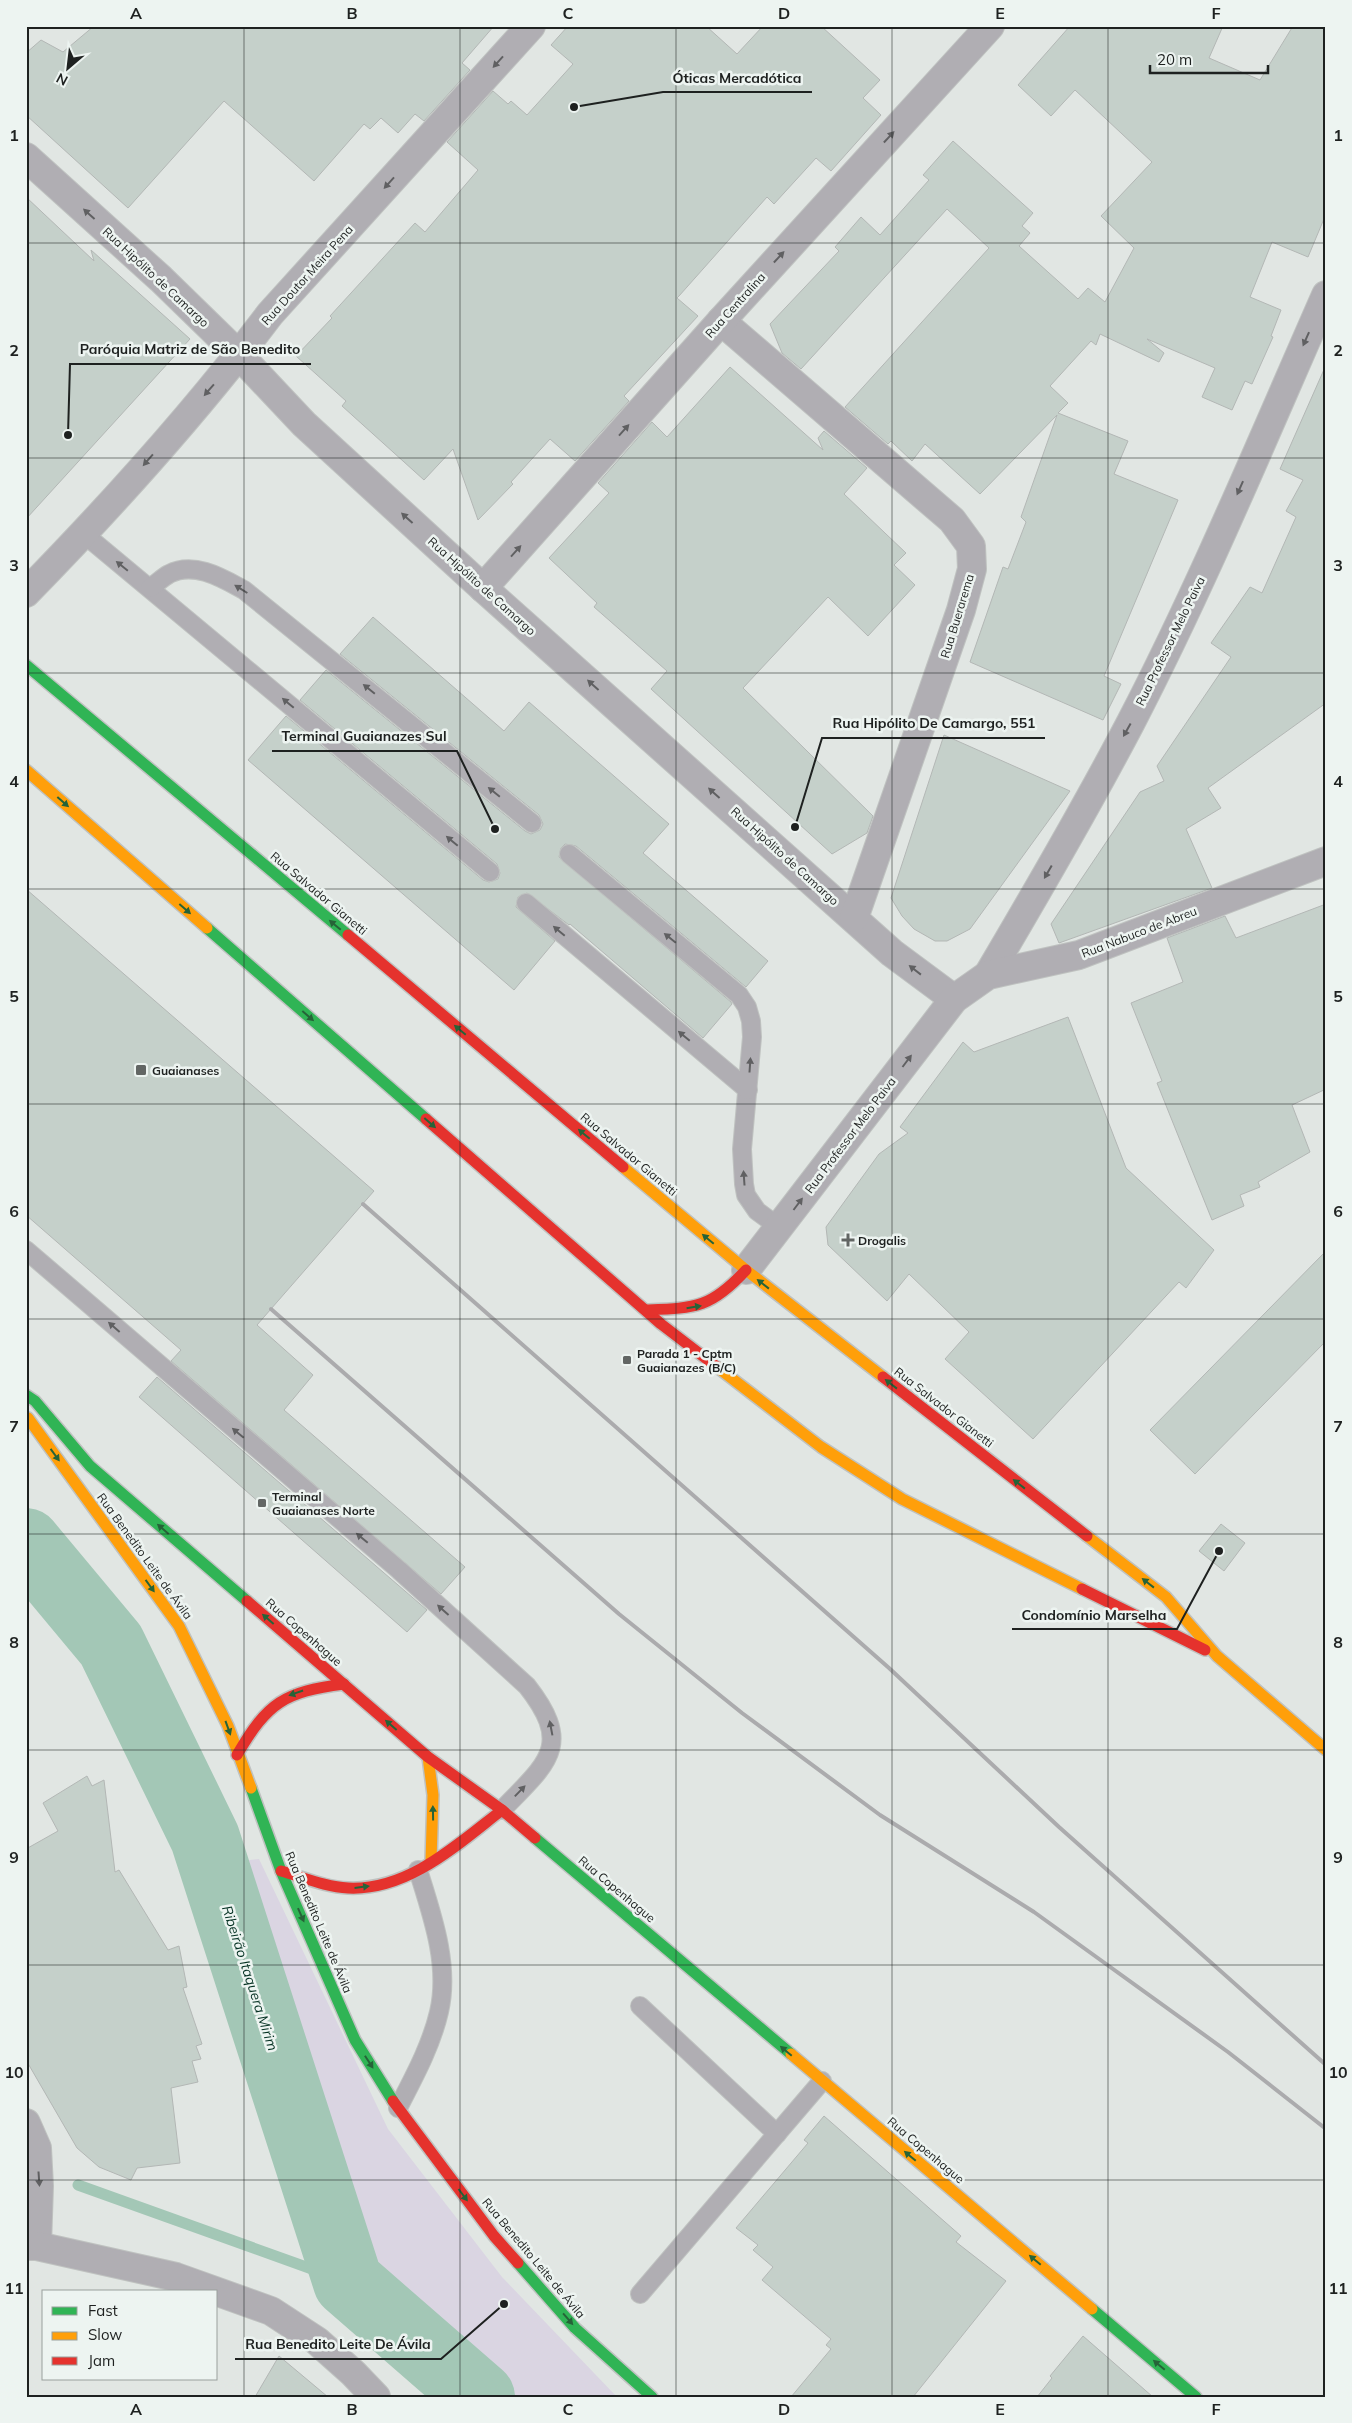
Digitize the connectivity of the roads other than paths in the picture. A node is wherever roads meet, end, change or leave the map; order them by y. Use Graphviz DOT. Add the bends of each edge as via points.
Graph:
graph roads {
  1 [pos="531,26"];
  2 [pos="990,26"];
  3 [pos="26,157"];
  4 [pos="1326,295"];
  5 [pos="721,320"];
  6 [pos="239,355"];
  7 [pos="84,534"];
  8 [pos="150,588"];
  9 [pos="483,588"];
  10 [pos="26,593"];
  11 [pos="26,665"];
  12 [pos="26,770"];
  13 [pos="532,823"];
  14 [pos="569,854"];
  15 [pos="1326,861"];
  16 [pos="490,872"];
  17 [pos="526,903"];
  18 [pos="854,918"];
  19 [pos="988,975"];
  20 [pos="954,999"];
  21 [pos="748,1090"];
  22 [pos="780,1228"];
  23 [pos="26,1250"];
  24 [pos="746,1270"];
  25 [pos="646,1310"];
  26 [pos="26,1396"];
  27 [pos="26,1416"];
  28 [pos="1217,1656"];
  29 [pos="344,1684"];
  30 [pos="1326,1750"];
  31 [pos="237,1755"];
  32 [pos="428,1757"];
  33 [pos="502,1810"];
  34 [pos="425,1866"];
  35 [pos="281,1870"];
  36 [pos="640,2006"];
  37 [pos="822,2081"];
  38 [pos="398,2108"];
  39 [pos="26,2123"];
  40 [pos="777,2134"];
  41 [pos="31,2246"];
  42 [pos="213,2290"];
  43 [pos="218,2292"];
  44 [pos="640,2294"];
  45 [pos="376,2397"];
  46 [pos="652,2397"];
  47 [pos="1196,2397"];
  1 -- 6 [label="street, Rua Doutor Meira Pena, one-way" via="270,314"];
  5 -- 2 [label="street, Rua Centralina, one-way"];
  6 -- 3 [label="street, Rua Hipólito de Camargo, one-way" via="161,279"];
  4 -- 19 [label="street, Rua Professor Melo Paiva, one-way" via="1200,580 1131,722"];
  9 -- 5 [label="street, Rua Centralina, one-way"];
  5 -- 18 [label="street, Rua Buerarema" via="952,520 971,546 972,569 961,610"];
  6 -- 7 [label="street, Rua Doutor Meira Pena, one-way"];
  9 -- 6 [label="street, Rua Hipólito de Camargo, one-way" via="304,424"];
  8 -- 7 [label="lane, one-way"];
  7 -- 10 [label="street, Rua Doutor Meira Pena"];
  13 -- 8 [label="lane, one-way" via="244,590 218,575 197,570 170,573"];
  16 -- 8 [label="lane, one-way"];
  18 -- 9 [label="street, Rua Hipólito de Camargo, one-way"];
  24 -- 11 [label="main road, Rua Salvador Gianetti, one-way"];
  12 -- 25 [label="main road, Rua Salvador Gianetti, one-way"];
  21 -- 14 [label="lane, one-way" via="751,1020 739,995"];
  15 -- 19 [label="street, Rua Nabuco de Abreu" via="1079,956"];
  21 -- 17 [label="lane, one-way"];
  20 -- 18 [label="street, Rua Hipólito de Camargo, one-way" via="892,953"];
  19 -- 20 [label="street, Rua Nabuco de Abreu"];
  22 -- 20 [label="street, Rua Professor Melo Paiva, one-way"];
  22 -- 21 [label="lane, one-way" via="757,1211 746,1195 742,1149"];
  22 -- 24 [label="street, Rua Professor Melo Paiva"];
  33 -- 23 [label="lane, one-way" via="538,1773 551,1749 550,1721 527,1686 399,1570"];
  25 -- 24 [label="main road, one-way" via="706,1305 728,1291"];
  28 -- 24 [label="main road, Rua Salvador Gianetti, one-way" via="1166,1597"];
  25 -- 28 [label="main road, Rua Salvador Gianetti" via="821,1447 902,1499"];
  29 -- 26 [label="main road, Rua Copenhague, one-way" via="90,1466 35,1401"];
  27 -- 31 [label="main road, Rua Benedito Leite de Ávila, one-way" via="179,1626 216,1700"];
  28 -- 30 [label="main road, Rua Salvador Gianetti"];
  29 -- 31 [label="main road, one-way" via="298,1691 280,1699 262,1715"];
  32 -- 29 [label="main road, Rua Copenhague, one-way"];
  31 -- 35 [label="main road, Rua Benedito Leite de Ávila"];
  32 -- 33 [label="main road, Rua Copenhague"];
  34 -- 32 [label="main road, one-way" via="433,1795"];
  33 -- 34 [label="main road"];
  37 -- 33 [label="main road, Rua Copenhague, one-way"];
  35 -- 34 [label="main road, one-way" via="319,1883 349,1888 384,1884"];
  34 -- 38 [label="lane" via="442,1972 439,2011 426,2052"];
  35 -- 38 [label="main road, Rua Benedito Leite de Ávila, one-way" via="355,2040"];
  36 -- 40 [label="lane"];
  37 -- 40 [label="lane"];
  47 -- 37 [label="main road, Rua Copenhague, one-way"];
  38 -- 46 [label="main road, Rua Benedito Leite de Ávila, one-way" via="494,2236 576,2328"];
  39 -- 41 [label="street, one-way" via="37,2150 39,2209"];
  40 -- 44 [label="lane"];
  41 -- 42 [label="street" via="176,2277"];
  43 -- 45 [label="street" via="271,2310 317,2340"];
}
